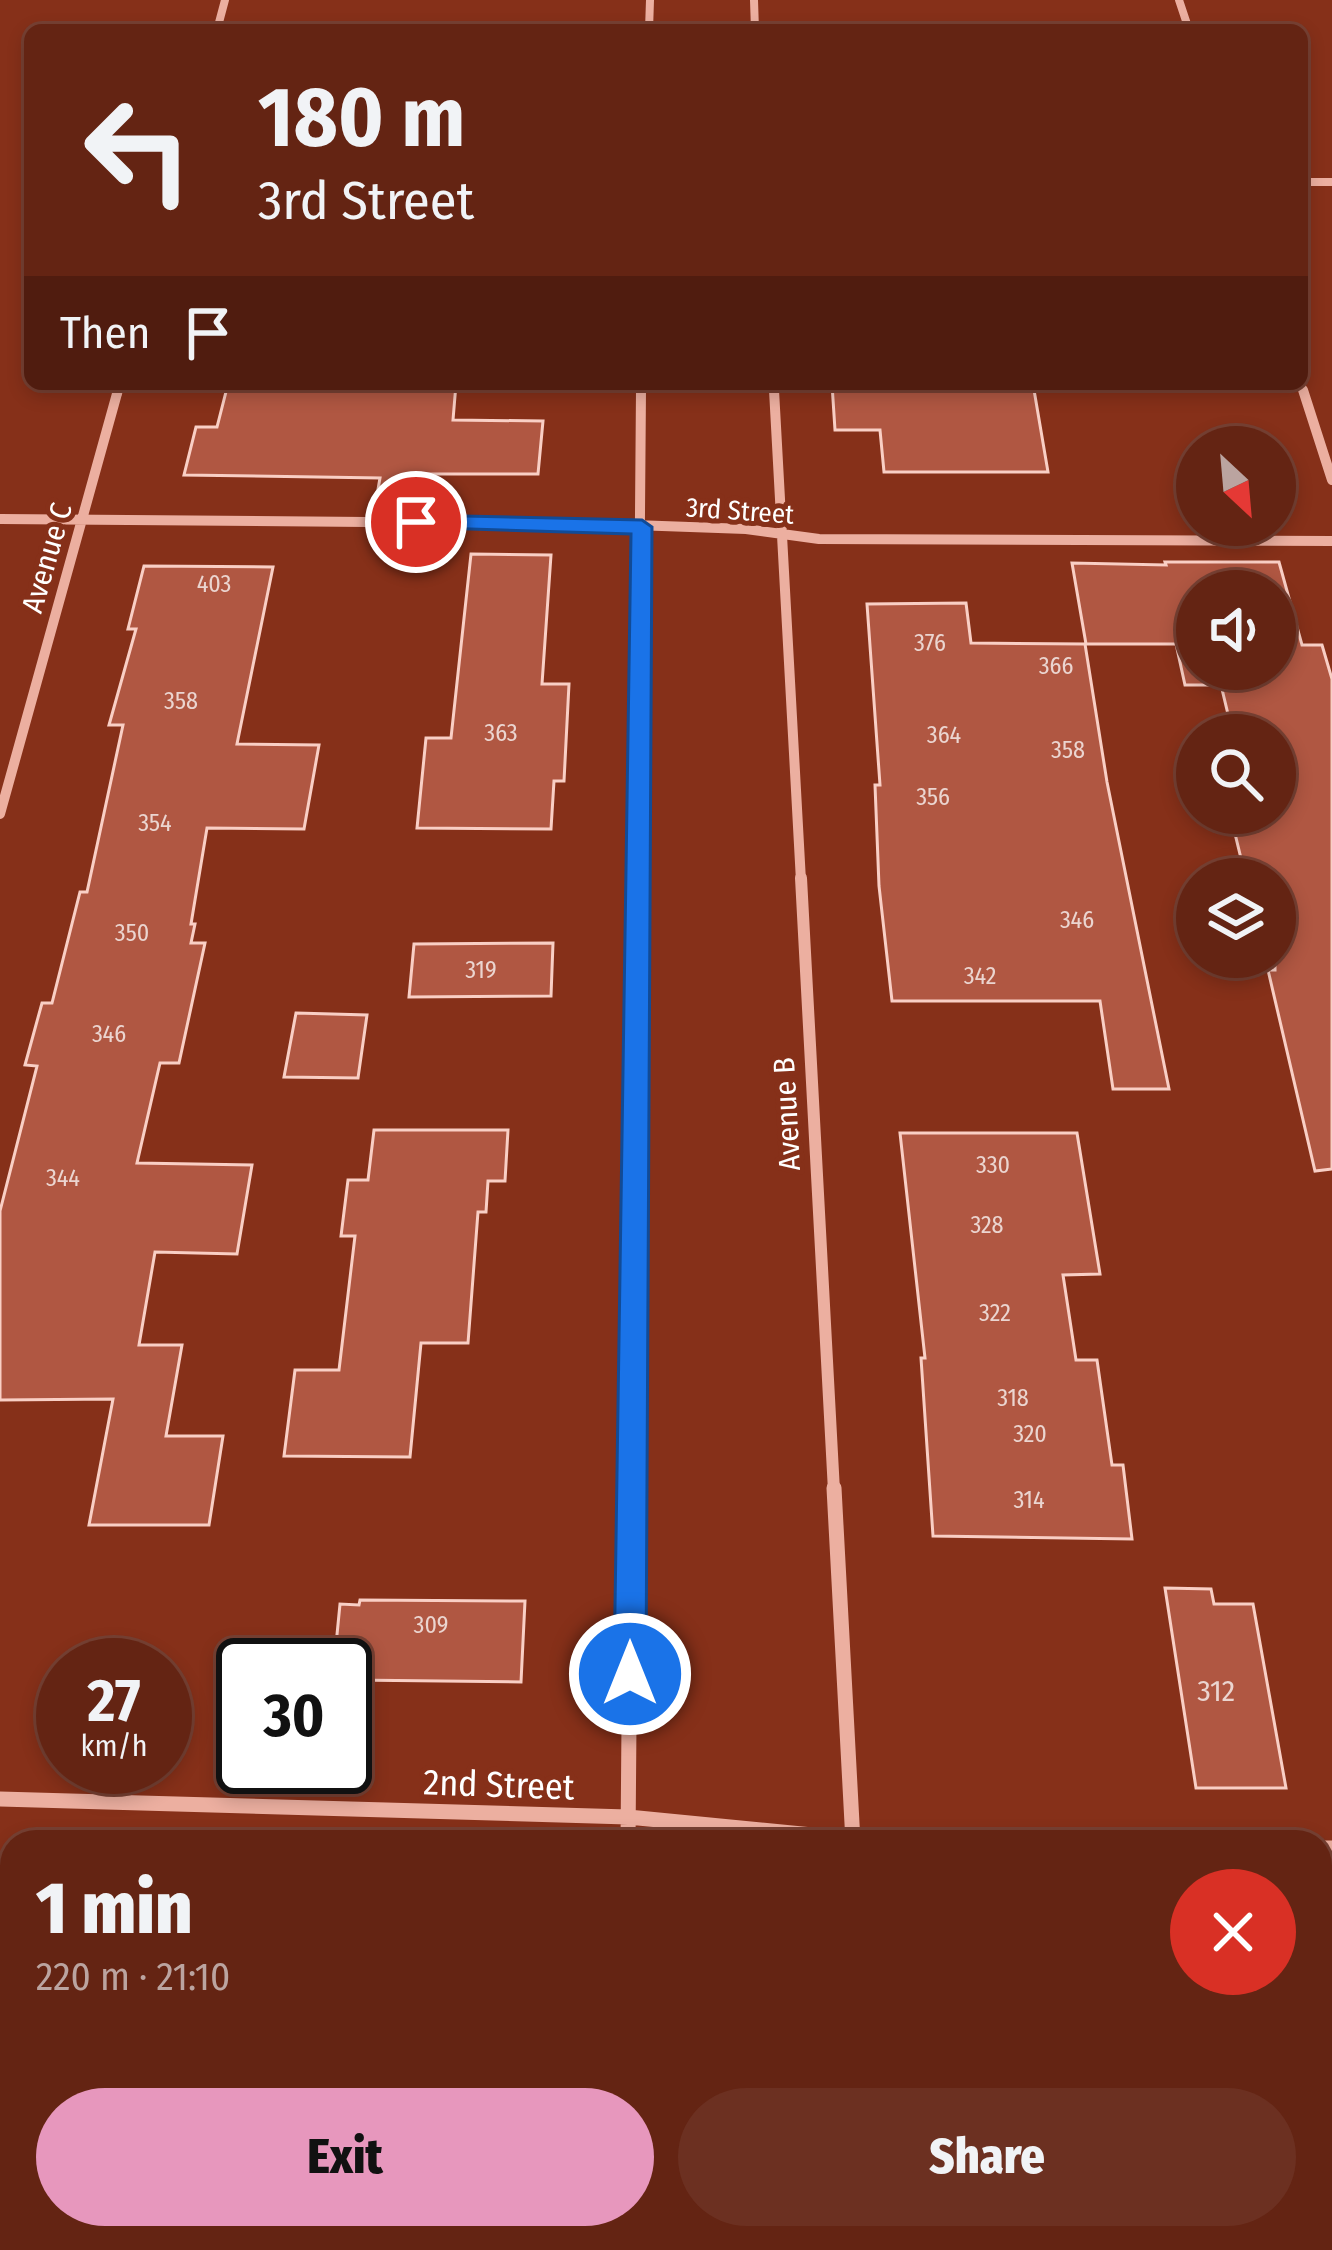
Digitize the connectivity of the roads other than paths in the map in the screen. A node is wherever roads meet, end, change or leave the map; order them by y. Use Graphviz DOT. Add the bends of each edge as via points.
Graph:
graph roads {
  1 [pos="118,390"];
  2 [pos="641,390"];
  3 [pos="775,390"];
  4 [pos="1303,390"];
  5 [pos="1332,480"];
  6 [pos="0,519"];
  7 [pos="82,519"];
  8 [pos="642,527"];
  9 [pos="783,534"];
  10 [pos="1332,541"];
  11 [pos="0,814"];
  12 [pos="0,1799"];
  13 [pos="628,1817"];
  14 [pos="628,1830"];
  15 [pos="750,1830"];
  16 [pos="852,1830"];
  1 -- 7 [label="street, Avenue C"];
  2 -- 8 [label="street"];
  3 -- 9 [label="street, Avenue B"];
  4 -- 5 [label="street"];
  6 -- 7 [label="street, 3rd Street"];
  7 -- 8 [label="street, 3rd Street"];
  7 -- 11 [label="street, Avenue C"];
  8 -- 9 [label="street, 3rd Street"];
  8 -- 13 [label="street"];
  9 -- 10 [label="street, 3rd Street"];
  9 -- 16 [label="street, Avenue B"];
  12 -- 13 [label="street, 2nd Street"];
  13 -- 14 [label="street"];
  13 -- 15 [label="street, 2nd Street"];
}
